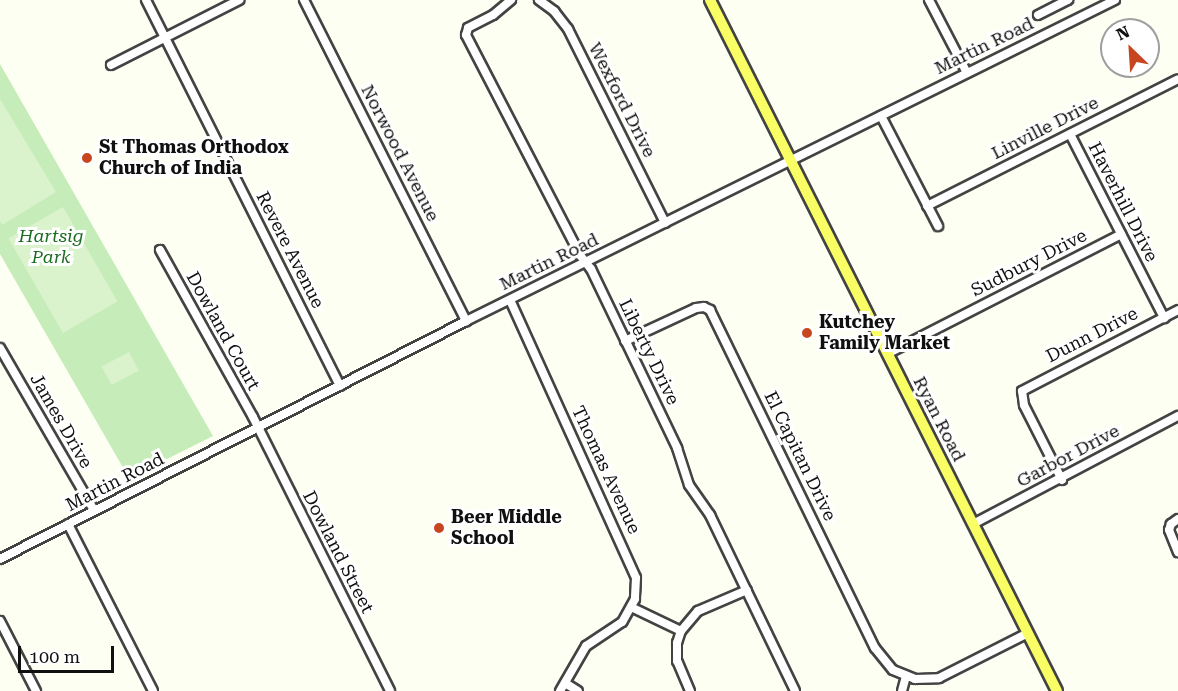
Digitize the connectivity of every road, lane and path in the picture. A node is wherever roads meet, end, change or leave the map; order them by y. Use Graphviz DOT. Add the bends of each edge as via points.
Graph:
graph roads {
  1 [pos="146,0"];
  2 [pos="239,0"];
  3 [pos="304,0"];
  4 [pos="511,0"];
  5 [pos="539,0"];
  6 [pos="710,0"];
  7 [pos="929,0"];
  8 [pos="1068,0"];
  9 [pos="1115,0"];
  10 [pos="1038,15"];
  11 [pos="164,38"];
  12 [pos="111,65"];
  13 [pos="967,73"];
  14 [pos="1178,79"];
  15 [pos="881,116"];
  16 [pos="1070,134"];
  17 [pos="792,161"];
  18 [pos="927,207"];
  19 [pos="665,222"];
  20 [pos="938,226"];
  21 [pos="1121,234"];
  22 [pos="160,250"];
  23 [pos="586,262"];
  24 [pos="510,300"];
  25 [pos="1178,310"];
  26 [pos="1164,318"];
  27 [pos="466,321"];
  28 [pos="625,341"];
  29 [pos="0,348"];
  30 [pos="888,354"];
  31 [pos="340,386"];
  32 [pos="1178,416"];
  33 [pos="256,428"];
  34 [pos="1062,480"];
  35 [pos="94,510"];
  36 [pos="1178,519"];
  37 [pos="68,524"];
  38 [pos="973,524"];
  39 [pos="1178,552"];
  40 [pos="0,559"];
  41 [pos="747,591"];
  42 [pos="631,607"];
  43 [pos="0,621"];
  44 [pos="681,631"];
  45 [pos="1028,633"];
  46 [pos="906,676"];
  47 [pos="565,683"];
  48 [pos="36,691"];
  49 [pos="153,691"];
  50 [pos="390,691"];
  51 [pos="560,691"];
  52 [pos="578,691"];
  53 [pos="690,691"];
  54 [pos="795,691"];
  55 [pos="902,691"];
  56 [pos="1057,691"];
  1 -- 11 [label="street, Revere Avenue"];
  2 -- 11 [label="street"];
  3 -- 27 [label="street, Norwood Avenue"];
  4 -- 23 [label="street, Liberty Drive" via="466,31"];
  5 -- 19 [label="street, Wexford Drive" via="568,29"];
  6 -- 17 [label="main road, Ryan Road"];
  7 -- 13 [label="street"];
  8 -- 10 [label="street"];
  9 -- 13 [label="street, Martin Road"];
  11 -- 12 [label="street"];
  11 -- 31 [label="street, Revere Avenue"];
  13 -- 15 [label="street, Martin Road"];
  14 -- 16 [label="street, Linville Drive"];
  15 -- 17 [label="street, Martin Road"];
  15 -- 18 [label="street"];
  16 -- 18 [label="street, Linville Drive"];
  16 -- 21 [label="street, Haverhill Drive"];
  17 -- 19 [label="street, Martin Road"];
  17 -- 30 [label="main road, Ryan Road"];
  18 -- 20 [label="street"];
  19 -- 23 [label="street, Martin Road"];
  21 -- 26 [label="street, Haverhill Drive"];
  21 -- 30 [label="street, Sudbury Drive"];
  22 -- 33 [label="street, Dowland Court"];
  23 -- 24 [label="street, Martin Road"];
  23 -- 28 [label="street, Liberty Drive"];
  24 -- 27 [label="street, Martin Road"];
  24 -- 42 [label="street, Thomas Avenue" via="634,573 636,594"];
  25 -- 26 [label="street, Dunn Drive"];
  26 -- 34 [label="street, Dunn Drive" via="1022,391 1024,405"];
  27 -- 31 [label="street, Martin Road"];
  28 -- 41 [label="street, Liberty Drive" via="677,448 689,485 710,515"];
  28 -- 46 [label="street, El Capitan Drive" via="696,308 710,310 874,648 888,666"];
  29 -- 35 [label="street, James Drive"];
  30 -- 38 [label="main road, Ryan Road"];
  31 -- 33 [label="street, Martin Road"];
  32 -- 34 [label="street, Garbor Drive"];
  33 -- 35 [label="street, Martin Road"];
  33 -- 50 [label="street, Dowland Street"];
  34 -- 38 [label="street, Garbor Drive"];
  35 -- 37 [label="street, Martin Road"];
  36 -- 39 [label="street" via="1169,530"];
  37 -- 40 [label="street, Martin Road"];
  37 -- 49 [label="street"];
  38 -- 45 [label="main road, Ryan Road"];
  41 -- 44 [label="street" via="698,611"];
  41 -- 54 [label="street, Liberty Drive"];
  42 -- 44 [label="street"];
  42 -- 47 [label="street" via="622,622 586,646"];
  43 -- 48 [label="street"];
  44 -- 53 [label="street" via="677,661"];
  45 -- 46 [label="street" via="944,676 926,680"];
  45 -- 56 [label="main road, Ryan Road"];
  46 -- 55 [label="street"];
  47 -- 51 [label="street"];
  47 -- 52 [label="street"];
}
